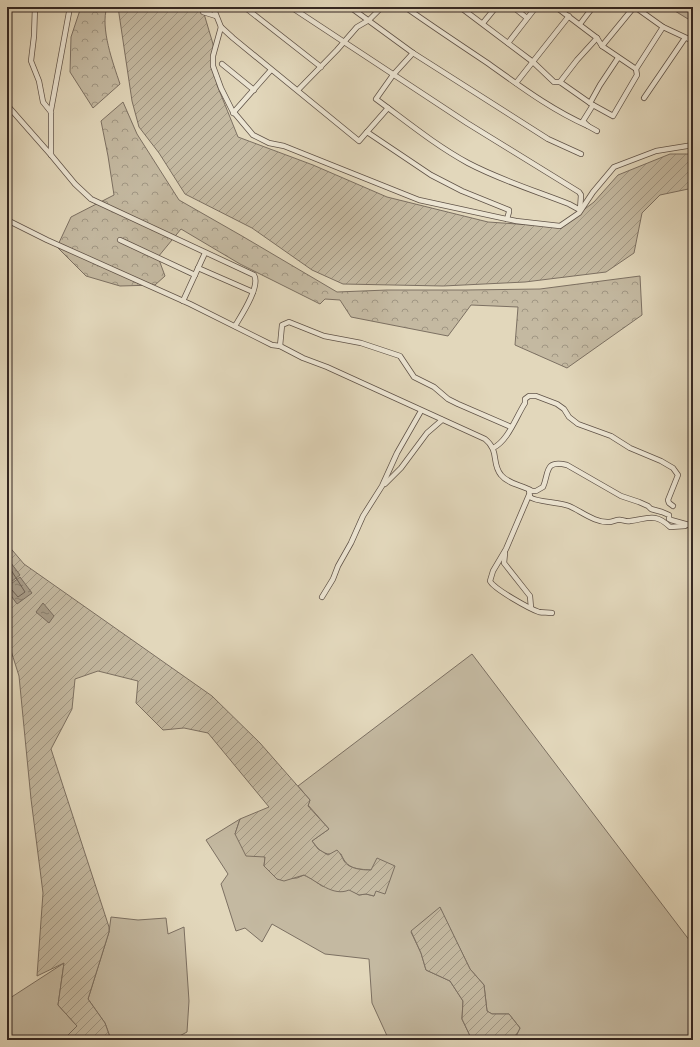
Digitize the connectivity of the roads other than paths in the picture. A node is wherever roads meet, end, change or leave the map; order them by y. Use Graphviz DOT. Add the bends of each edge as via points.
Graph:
graph roads {
  1 [pos="34,7"];
  2 [pos="70,7"];
  3 [pos="202,7"];
  4 [pos="213,7"];
  5 [pos="290,7"];
  6 [pos="350,7"];
  7 [pos="382,7"];
  8 [pos="405,7"];
  9 [pos="460,7"];
  10 [pos="496,7"];
  11 [pos="513,7"];
  12 [pos="536,7"];
  13 [pos="556,7"];
  14 [pos="593,7"];
  15 [pos="634,7"];
  16 [pos="247,9"];
  17 [pos="216,16"];
  18 [pos="569,16"];
  19 [pos="527,18"];
  20 [pos="369,20"];
  21 [pos="483,23"];
  22 [pos="580,24"];
  23 [pos="221,27"];
  24 [pos="663,27"];
  25 [pos="598,38"];
  26 [pos="685,38"];
  27 [pos="693,41"];
  28 [pos="343,42"];
  29 [pos="508,43"];
  30 [pos="602,46"];
  31 [pos="413,53"];
  32 [pos="618,58"];
  33 [pos="533,62"];
  34 [pos="222,64"];
  35 [pos="320,67"];
  36 [pos="636,69"];
  37 [pos="271,70"];
  38 [pos="393,75"];
  39 [pos="560,82"];
  40 [pos="516,83"];
  41 [pos="254,90"];
  42 [pos="298,90"];
  43 [pos="644,98"];
  44 [pos="592,104"];
  45 [pos="7,105"];
  46 [pos="388,108"];
  47 [pos="51,112"];
  48 [pos="233,113"];
  49 [pos="588,126"];
  50 [pos="597,131"];
  51 [pos="367,132"];
  52 [pos="693,144"];
  53 [pos="51,154"];
  54 [pos="581,154"];
  55 [pos="580,210"];
  56 [pos="507,219"];
  57 [pos="7,220"];
  58 [pos="120,240"];
  59 [pos="205,253"];
  60 [pos="198,268"];
  61 [pos="195,275"];
  62 [pos="253,292"];
  63 [pos="183,301"];
  64 [pos="234,326"];
  65 [pos="280,346"];
  66 [pos="422,411"];
  67 [pos="442,420"];
  68 [pos="511,427"];
  69 [pos="493,448"];
  70 [pos="382,486"];
  71 [pos="529,492"];
  72 [pos="673,506"];
  73 [pos="689,525"];
  74 [pos="693,530"];
  75 [pos="506,549"];
  76 [pos="322,597"];
  77 [pos="531,608"];
  78 [pos="552,613"];
  1 -- 47 [label="street" via="31,61 39,81 43,102"];
  2 -- 47 [label="street"];
  3 -- 17 [label="street" via="205,14"];
  4 -- 17 [label="street"];
  5 -- 28 [label="street"];
  6 -- 20 [label="street"];
  7 -- 20 [label="street"];
  8 -- 40 [label="street"];
  9 -- 21 [label="street"];
  10 -- 21 [label="street"];
  11 -- 19 [label="street"];
  12 -- 19 [label="street"];
  13 -- 18 [label="street"];
  14 -- 22 [label="street"];
  15 -- 24 [label="street"];
  15 -- 30 [label="street"];
  16 -- 35 [label="street"];
  17 -- 23 [label="street"];
  18 -- 22 [label="street"];
  18 -- 33 [label="street"];
  19 -- 29 [label="street"];
  20 -- 28 [label="street" via="357,27"];
  20 -- 31 [label="street"];
  21 -- 29 [label="street"];
  22 -- 25 [label="street"];
  23 -- 37 [label="street"];
  23 -- 48 [label="street" via="213,56 213,66"];
  24 -- 26 [label="street"];
  24 -- 36 [label="street"];
  25 -- 30 [label="street"];
  25 -- 39 [label="street"];
  26 -- 27 [label="street"];
  26 -- 43 [label="street"];
  28 -- 35 [label="street"];
  28 -- 38 [label="street"];
  29 -- 33 [label="street"];
  30 -- 32 [label="street"];
  31 -- 38 [label="street"];
  31 -- 54 [label="street" via="548,139"];
  32 -- 36 [label="street"];
  32 -- 44 [label="street" via="600,85"];
  33 -- 39 [label="street" via="554,82"];
  33 -- 40 [label="street"];
  34 -- 41 [label="street"];
  35 -- 42 [label="street"];
  36 -- 44 [label="street" via="637,75 613,116"];
  37 -- 41 [label="street"];
  37 -- 42 [label="street"];
  38 -- 46 [label="street" via="375,98"];
  38 -- 55 [label="street" via="579,192"];
  39 -- 44 [label="street"];
  40 -- 49 [label="street" via="568,118"];
  41 -- 48 [label="street"];
  42 -- 51 [label="street" via="359,141"];
  44 -- 49 [label="street" via="583,121"];
  45 -- 53 [label="street"];
  46 -- 51 [label="street"];
  46 -- 55 [label="street" via="468,164"];
  47 -- 53 [label="street"];
  48 -- 56 [label="street" via="251,133 269,143 284,146 419,200"];
  49 -- 50 [label="street"];
  51 -- 56 [label="street" via="431,175 509,210"];
  52 -- 55 [label="street" via="656,151 614,167"];
  53 -- 59 [label="street" via="91,199"];
  55 -- 56 [label="street" via="560,226"];
  57 -- 63 [label="street"];
  58 -- 61 [label="street"];
  59 -- 60 [label="street"];
  59 -- 62 [label="street" via="254,275 256,280"];
  60 -- 61 [label="street"];
  60 -- 62 [label="street"];
  61 -- 63 [label="street"];
  62 -- 64 [label="street"];
  63 -- 64 [label="street"];
  64 -- 65 [label="street"];
  65 -- 66 [label="street"];
  65 -- 68 [label="street" via="282,325 289,322 324,336 392,353 400,356 414,376 448,398"];
  66 -- 67 [label="street"];
  66 -- 70 [label="street" via="397,453"];
  67 -- 69 [label="street" via="484,439"];
  67 -- 70 [label="street" via="426,433 401,468"];
  68 -- 69 [label="street" via="508,435"];
  68 -- 72 [label="street" via="529,396 557,404 578,424 611,436 675,469 678,475 668,500"];
  69 -- 71 [label="street" via="500,475"];
  70 -- 76 [label="street" via="363,516"];
  71 -- 73 [label="street" via="533,499 568,506 602,521 627,522 649,517 665,522 670,527"];
  71 -- 73 [label="street" via="534,492 544,485 549,469 555,464 563,464 621,496 669,515 671,520"];
  71 -- 75 [label="street"];
  73 -- 74 [label="street"];
  75 -- 77 [label="street" via="504,563 530,596"];
  75 -- 77 [label="street" via="493,571 491,584"];
  77 -- 78 [label="street" via="539,612"];
}
